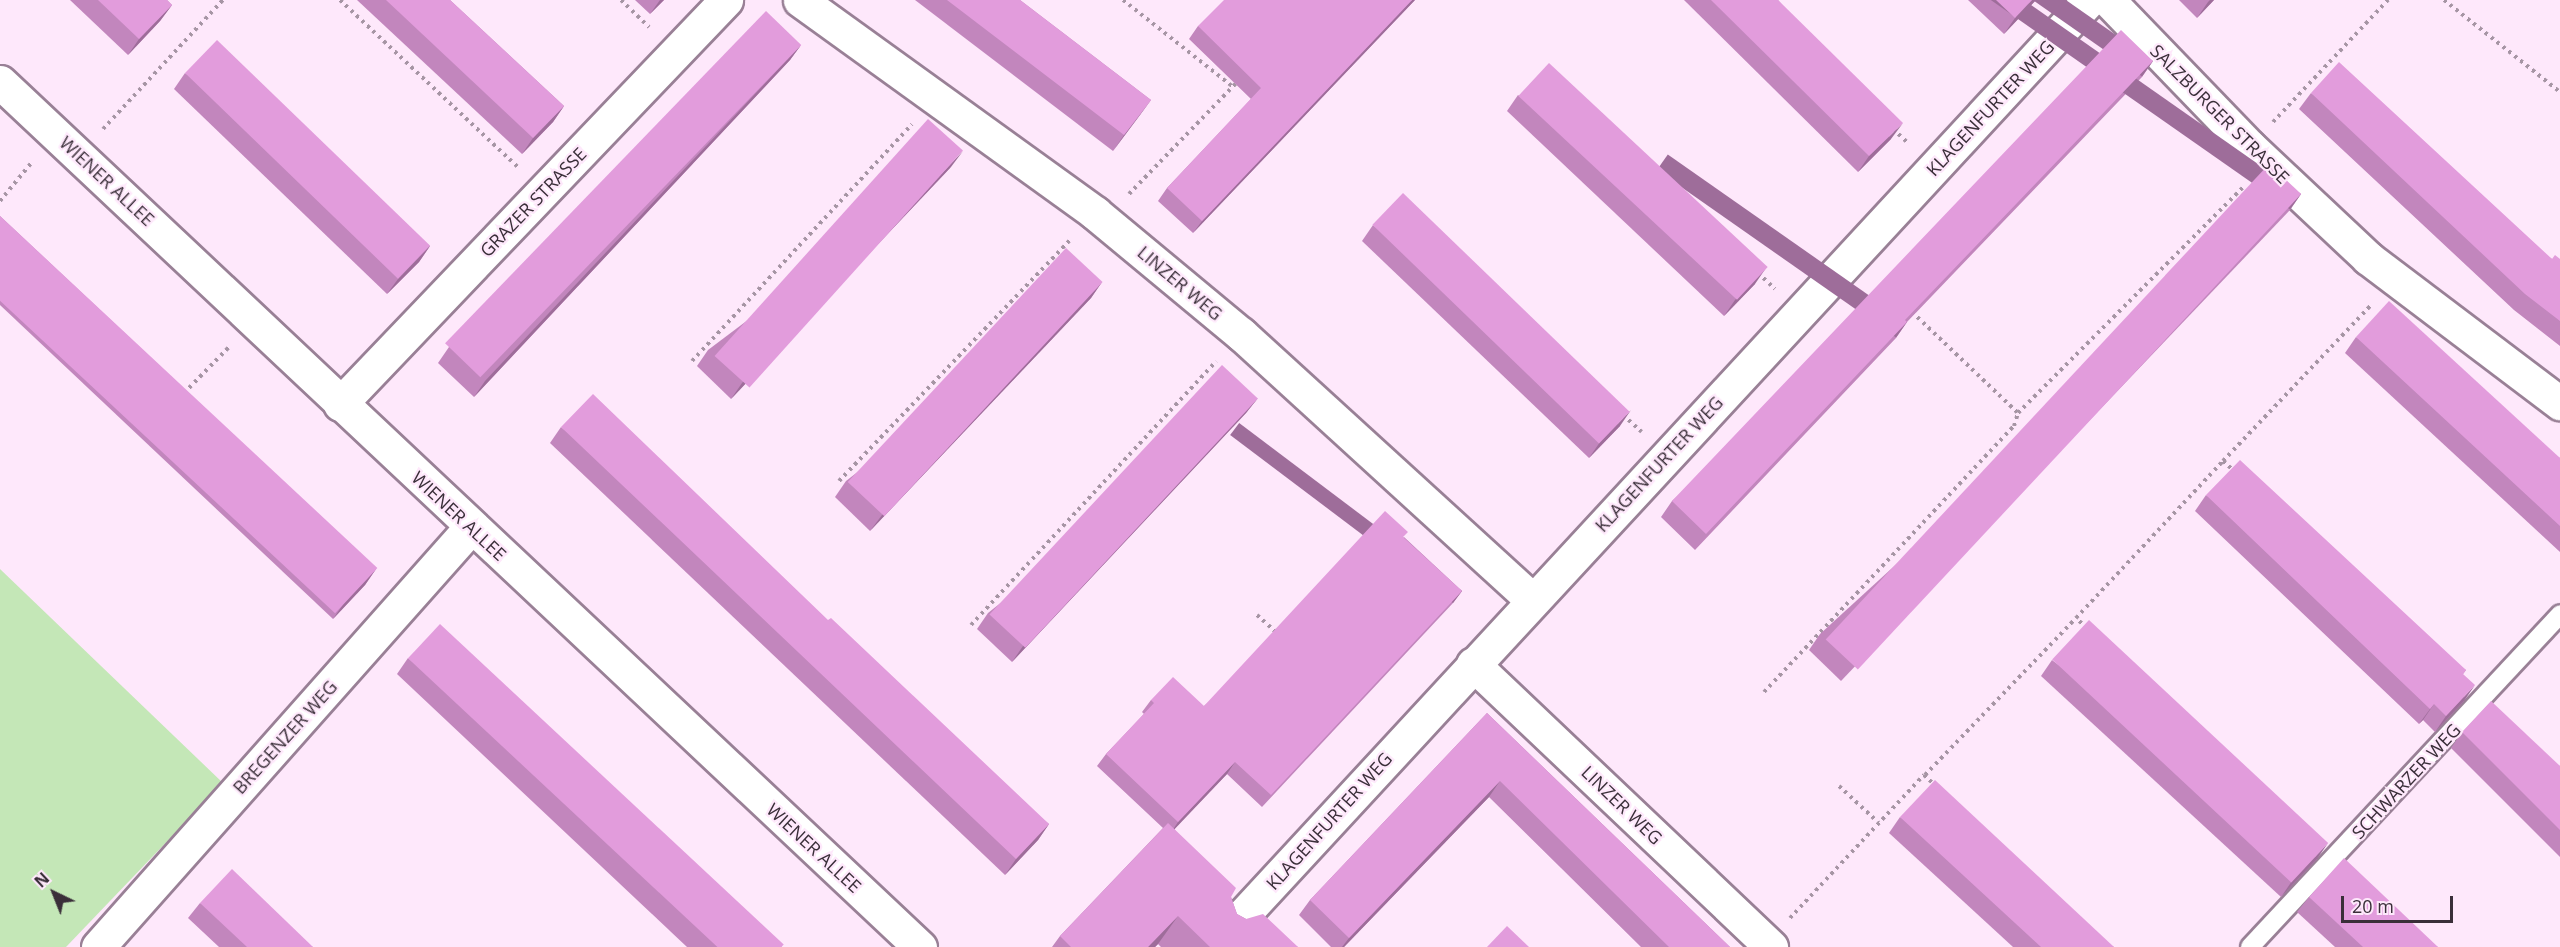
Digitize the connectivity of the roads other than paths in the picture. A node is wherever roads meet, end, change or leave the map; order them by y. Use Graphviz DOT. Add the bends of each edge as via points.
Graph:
graph roads {
  1 [pos="726,0"];
  2 [pos="800,0"];
  3 [pos="2089,0"];
  4 [pos="2108,0"];
  5 [pos="0,82"];
  6 [pos="2560,403"];
  7 [pos="340,404"];
  8 [pos="471,527"];
  9 [pos="1532,600"];
  10 [pos="2560,614"];
  11 [pos="1473,663"];
  12 [pos="1230,929"];
  13 [pos="110,943"];
  14 [pos="1769,945"];
  15 [pos="920,947"];
  16 [pos="2250,947"];
  1 -- 7 [label="street, GRAZER STRASSE"];
  2 -- 9 [label="street, LINZER WEG" via="1095,213 1241,334"];
  3 -- 9 [label="street, KLAGENFURTER WEG"];
  4 -- 6 [label="street, SALZBURGER STRASSE" via="2259,155 2394,280"];
  5 -- 7 [label="street, WIENER ALLEE"];
  7 -- 8 [label="street, WIENER ALLEE"];
  8 -- 13 [label="street, BREGENZER WEG"];
  8 -- 15 [label="street, WIENER ALLEE"];
  9 -- 11 [label="street, KLAGENFURTER WEG"];
  10 -- 16 [label="lane, SCHWARZER WEG"];
  11 -- 12 [label="street, KLAGENFURTER WEG"];
  11 -- 14 [label="street, LINZER WEG"];
}
